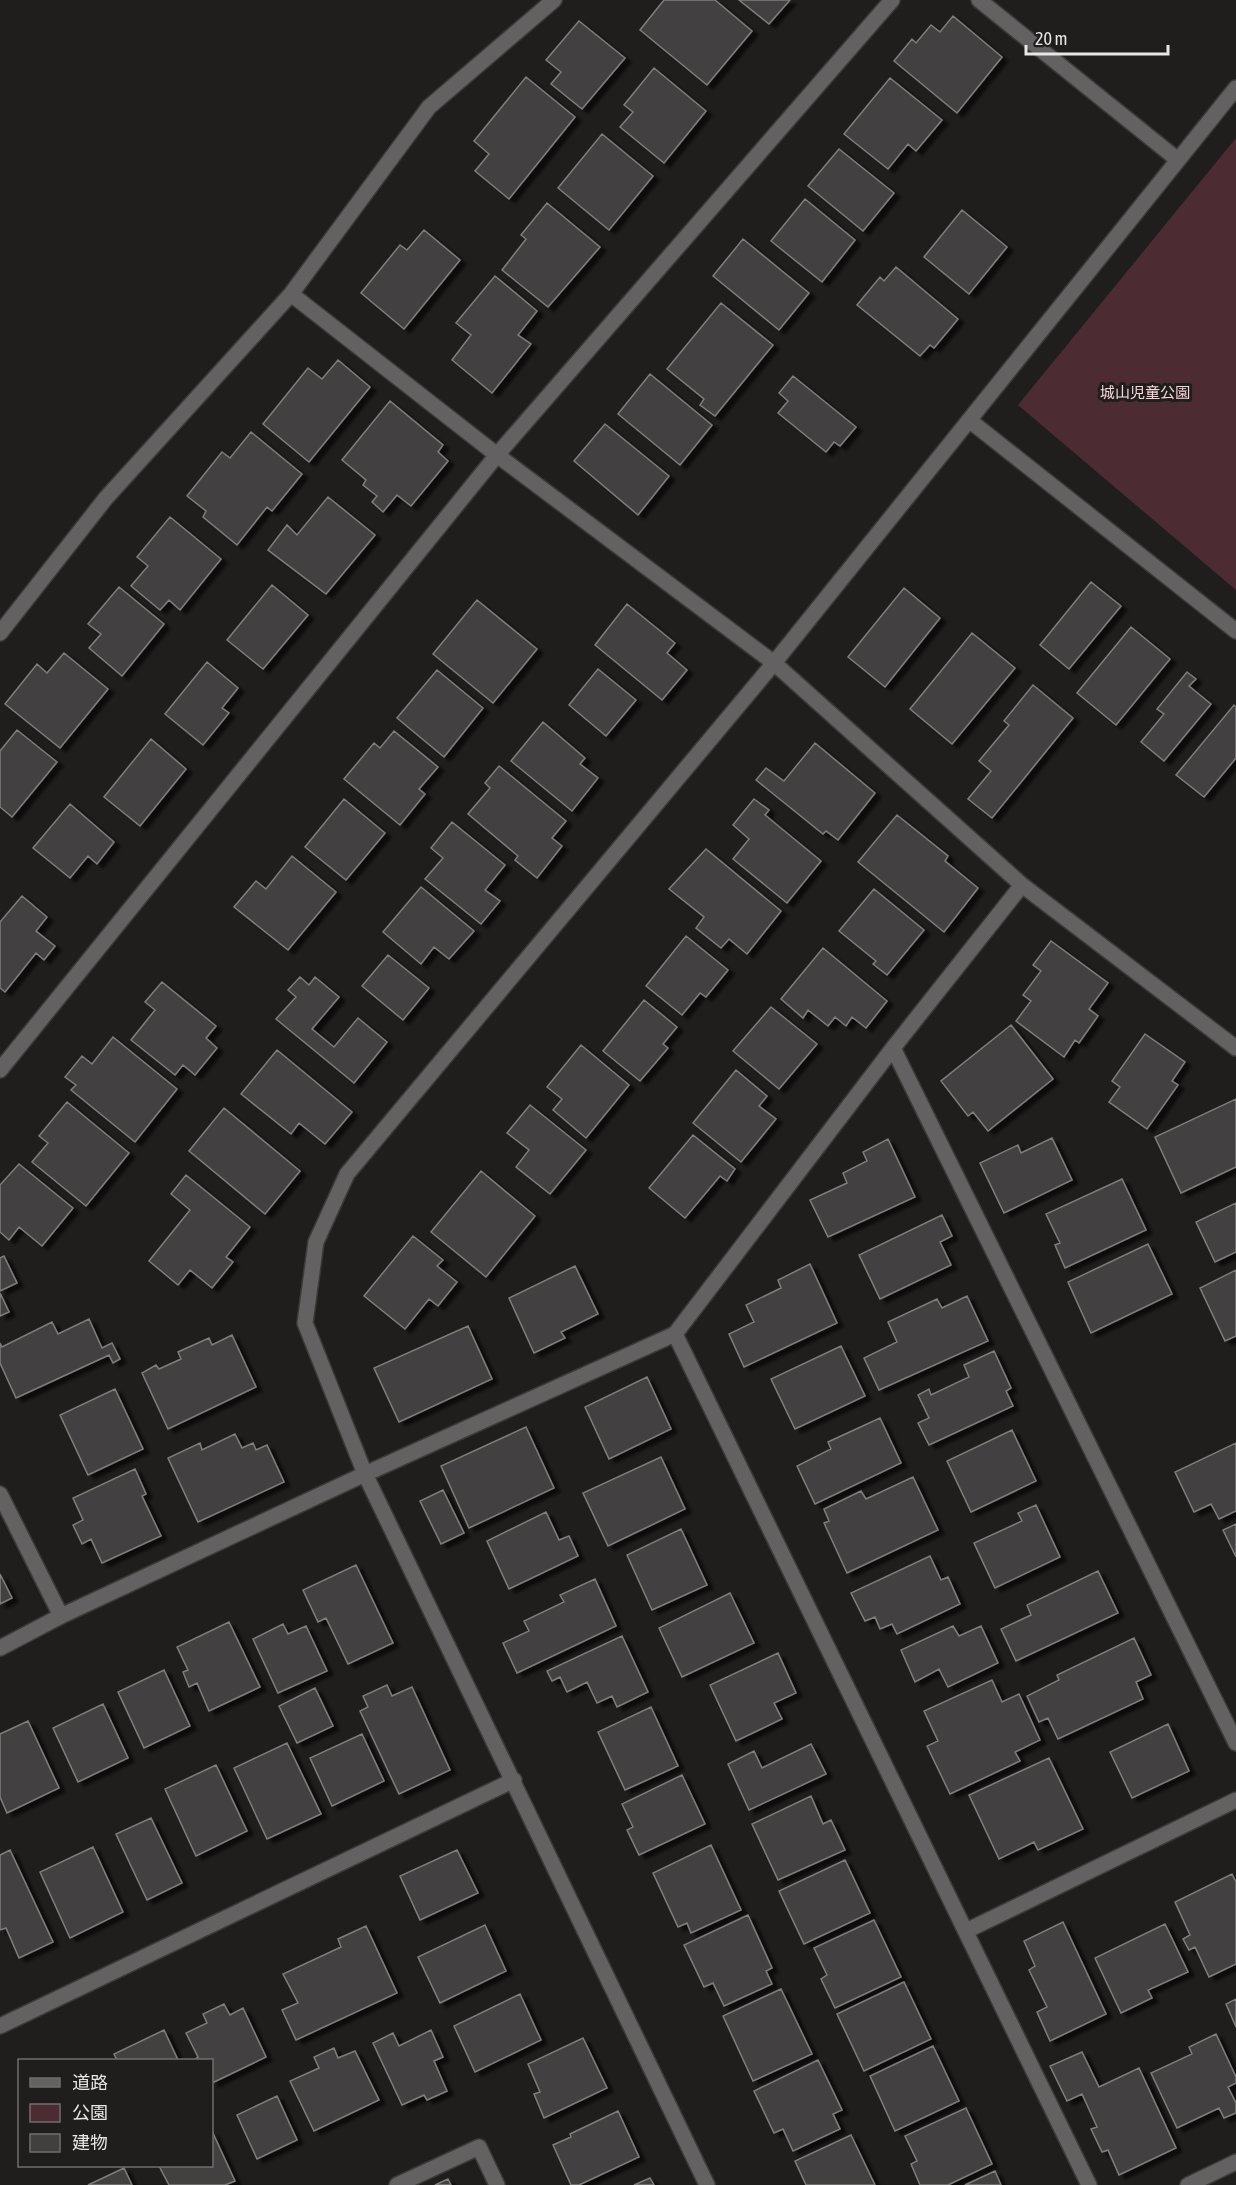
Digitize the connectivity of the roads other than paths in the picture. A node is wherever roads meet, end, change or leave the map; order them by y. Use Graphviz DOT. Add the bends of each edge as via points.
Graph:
graph roads {
  1 [pos="554,0"];
  2 [pos="892,0"];
  3 [pos="979,0"];
  4 [pos="1236,88"];
  5 [pos="1178,160"];
  6 [pos="291,294"];
  7 [pos="969,420"];
  8 [pos="497,455"];
  9 [pos="1236,631"];
  10 [pos="0,633"];
  11 [pos="774,663"];
  12 [pos="1023,885"];
  13 [pos="892,1048"];
  14 [pos="1236,1048"];
  15 [pos="0,1070"];
  16 [pos="675,1334"];
  17 [pos="365,1474"];
  18 [pos="0,1494"];
  19 [pos="61,1616"];
  20 [pos="0,1648"];
  21 [pos="1236,1743"];
  22 [pos="514,1780"];
  23 [pos="1236,1800"];
  24 [pos="966,1931"];
  25 [pos="0,2026"];
  26 [pos="1236,2162"];
  27 [pos="396,2185"];
  28 [pos="497,2185"];
  29 [pos="707,2185"];
  30 [pos="1089,2185"];
  31 [pos="1188,2185"];
  1 -- 6 [label="street" via="429,107"];
  2 -- 8 [label="street"];
  3 -- 5 [label="street"];
  4 -- 5 [label="street"];
  5 -- 7 [label="street"];
  6 -- 8 [label="street"];
  6 -- 10 [label="street" via="106,498"];
  7 -- 9 [label="street"];
  7 -- 11 [label="street"];
  8 -- 11 [label="street"];
  8 -- 15 [label="street"];
  11 -- 12 [label="street"];
  11 -- 17 [label="street" via="347,1174 316,1242 305,1323"];
  12 -- 13 [label="street"];
  12 -- 14 [label="street"];
  13 -- 16 [label="street"];
  13 -- 21 [label="street"];
  16 -- 17 [label="street"];
  16 -- 24 [label="street"];
  17 -- 19 [label="street"];
  17 -- 22 [label="street"];
  18 -- 19 [label="street"];
  19 -- 20 [label="street"];
  22 -- 25 [label="street"];
  22 -- 29 [label="street"];
  23 -- 24 [label="street"];
  24 -- 30 [label="street"];
  26 -- 31 [label="street"];
  27 -- 28 [label="street" via="478,2147"];
}
